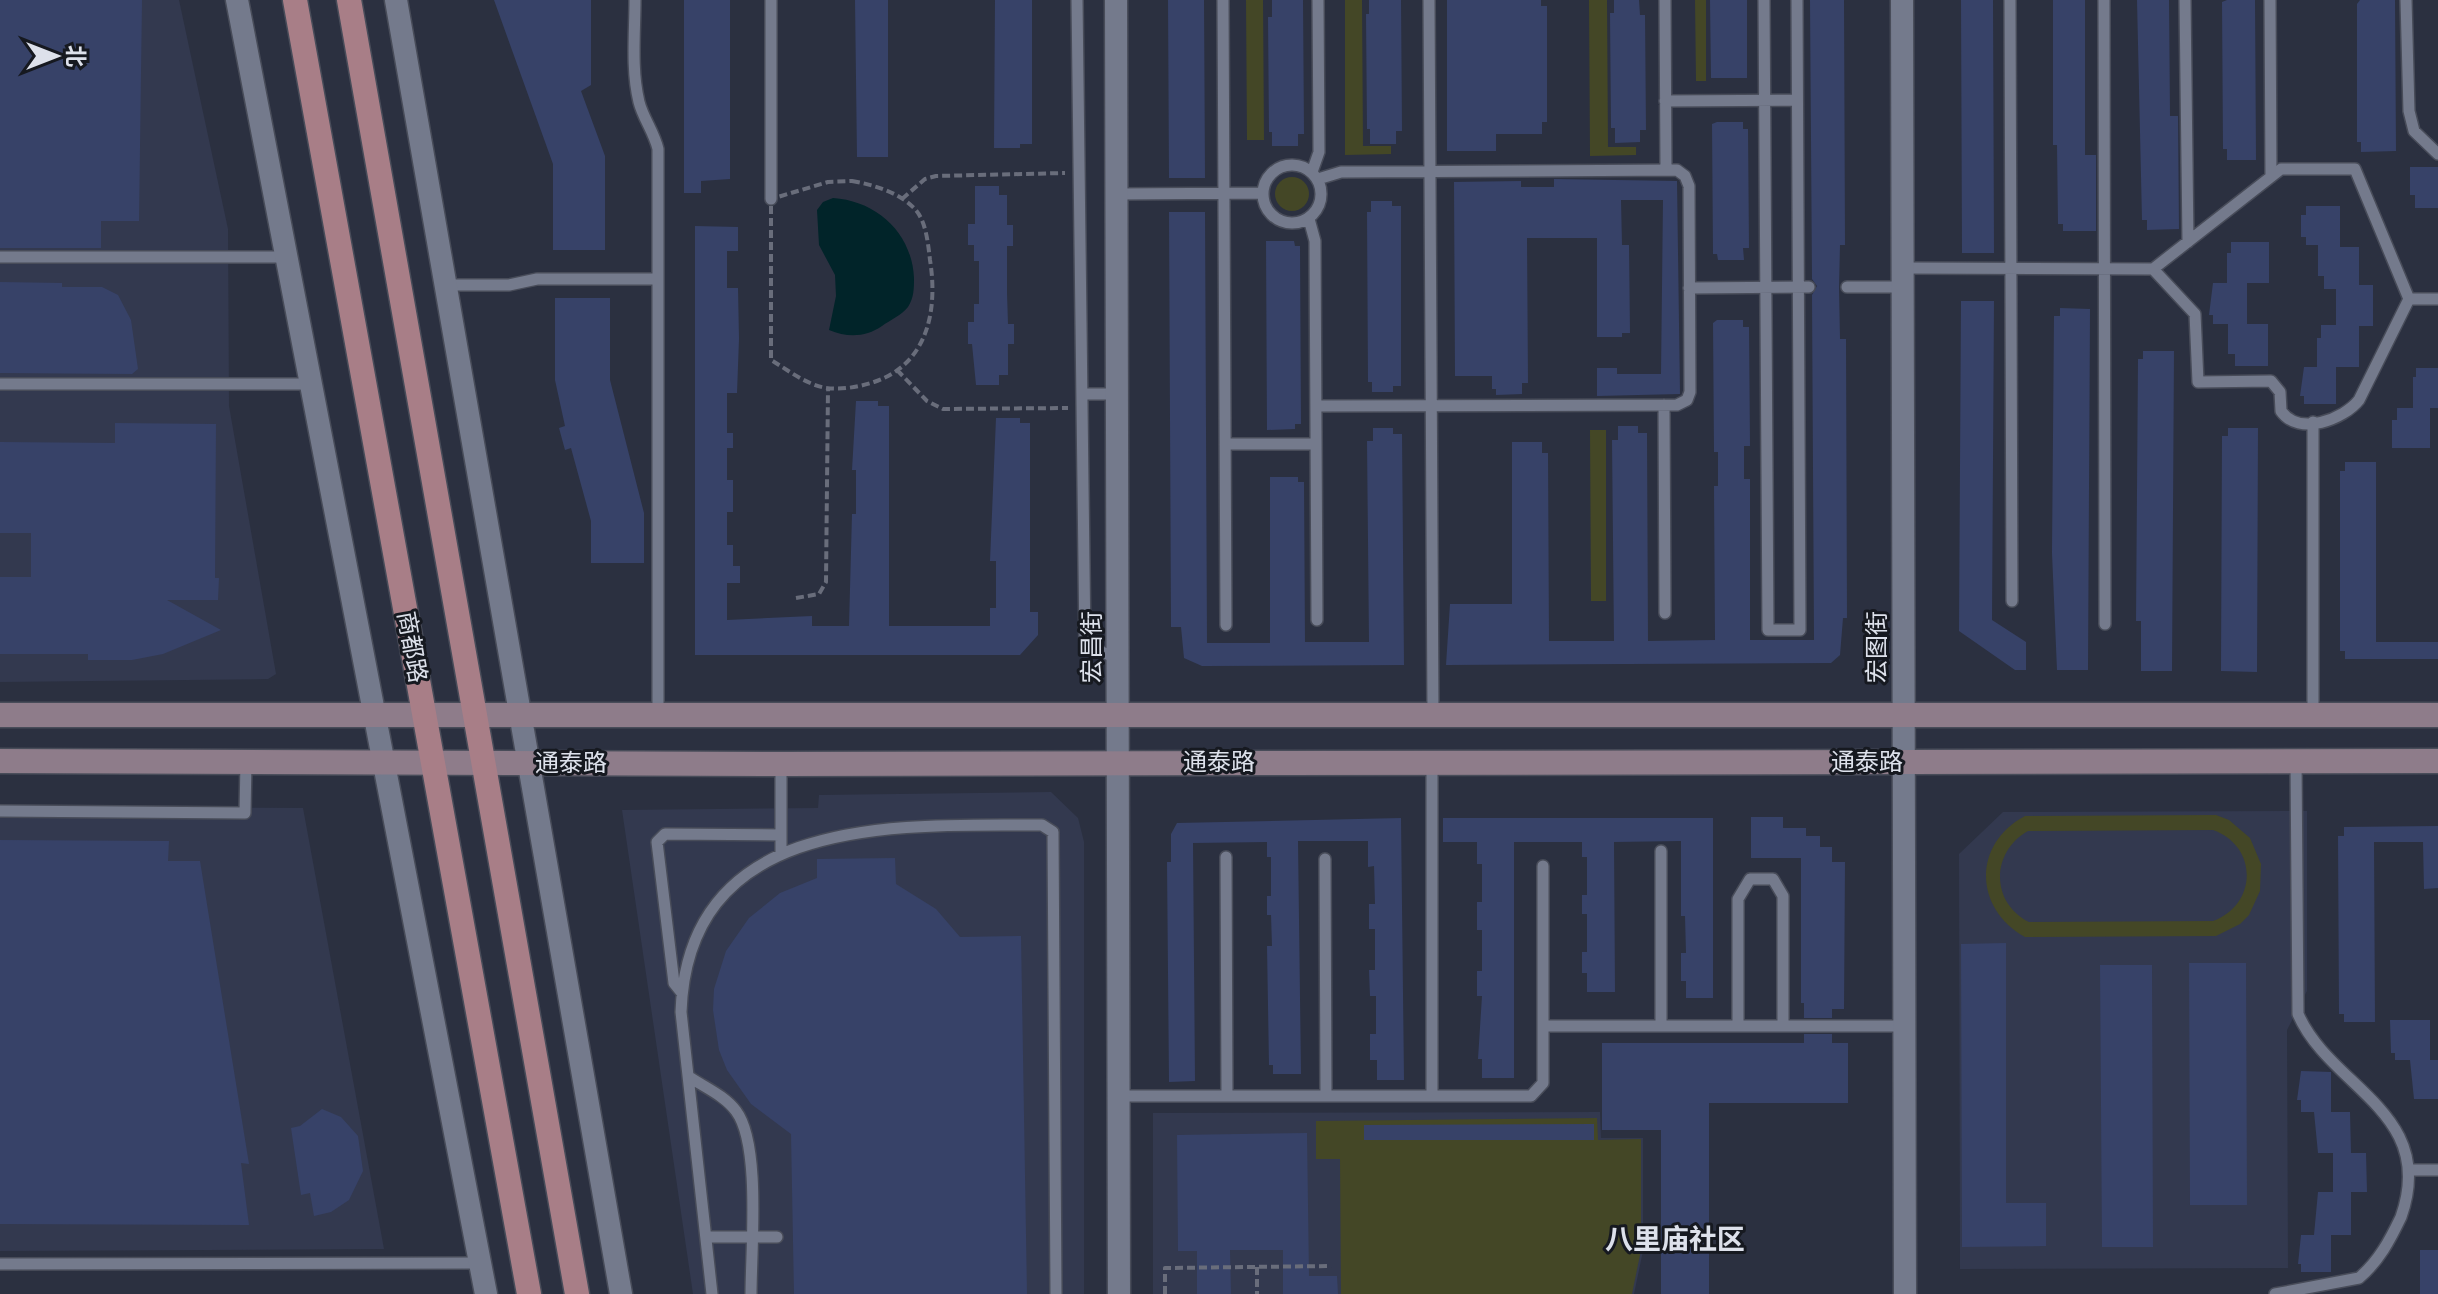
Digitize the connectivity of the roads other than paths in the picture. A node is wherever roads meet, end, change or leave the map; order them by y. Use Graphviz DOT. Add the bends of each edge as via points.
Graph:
graph roads {
  1 [pos="237,0"];
  2 [pos="295,0"];
  3 [pos="349,0"];
  4 [pos="396,0"];
  5 [pos="635,0"];
  6 [pos="771,0"];
  7 [pos="1077,0"];
  8 [pos="1116,0"];
  9 [pos="1223,0"];
  10 [pos="1318,0"];
  11 [pos="1429,0"];
  12 [pos="1665,0"];
  13 [pos="1764,0"];
  14 [pos="1797,0"];
  15 [pos="1902,0"];
  16 [pos="2010,0"];
  17 [pos="2104,0"];
  18 [pos="2185,0"];
  19 [pos="2270,0"];
  20 [pos="2406,0"];
  21 [pos="1797,100"];
  22 [pos="1665,101"];
  23 [pos="1765,101"];
  24 [pos="2438,154"];
  25 [pos="1666,170"];
  26 [pos="1430,171"];
  27 [pos="1315,176"];
  28 [pos="2271,177"];
  29 [pos="1224,193"];
  30 [pos="1263,193"];
  31 [pos="1117,194"];
  32 [pos="771,199"];
  33 [pos="1309,219"];
  34 [pos="2188,242"];
  35 [pos="0,257"];
  36 [pos="287,257"];
  37 [pos="2011,269"];
  38 [pos="2104,269"];
  39 [pos="2153,269"];
  40 [pos="1902,278"];
  41 [pos="658,279"];
  42 [pos="444,285"];
  43 [pos="1804,287"];
  44 [pos="1847,287"];
  45 [pos="1689,288"];
  46 [pos="1766,288"];
  47 [pos="2409,299"];
  48 [pos="2438,299"];
  49 [pos="0,384"];
  50 [pos="312,384"];
  51 [pos="1082,394"];
  52 [pos="1117,394"];
  53 [pos="1664,405"];
  54 [pos="1316,406"];
  55 [pos="1431,406"];
  56 [pos="2313,422"];
  57 [pos="1225,444"];
  58 [pos="1316,444"];
  59 [pos="2012,601"];
  60 [pos="1665,613"];
  61 [pos="1317,620"];
  62 [pos="2105,624"];
  63 [pos="1226,625"];
  64 [pos="1118,658"];
  65 [pos="519,713"];
  66 [pos="658,713"];
  67 [pos="1118,713"];
  68 [pos="1433,713"];
  69 [pos="376,714"];
  70 [pos="424,714"];
  71 [pos="475,714"];
  72 [pos="0,715"];
  73 [pos="1904,715"];
  74 [pos="2313,715"];
  75 [pos="2438,715"];
  76 [pos="1432,760"];
  77 [pos="0,761"];
  78 [pos="246,761"];
  79 [pos="2296,761"];
  80 [pos="2438,761"];
  81 [pos="386,762"];
  82 [pos="432,762"];
  83 [pos="484,762"];
  84 [pos="1118,762"];
  85 [pos="1904,762"];
  86 [pos="528,763"];
  87 [pos="781,764"];
  88 [pos="0,811"];
  89 [pos="781,835"];
  90 [pos="1661,851"];
  91 [pos="781,854"];
  92 [pos="1226,857"];
  93 [pos="1325,859"];
  94 [pos="1543,866"];
  95 [pos="682,993"];
  96 [pos="1543,1026"];
  97 [pos="1661,1026"];
  98 [pos="1738,1026"];
  99 [pos="1783,1026"];
  100 [pos="1904,1026"];
  101 [pos="691,1078"];
  102 [pos="1119,1096"];
  103 [pos="1227,1096"];
  104 [pos="1326,1096"];
  105 [pos="1432,1096"];
  106 [pos="2413,1170"];
  107 [pos="2438,1170"];
  108 [pos="707,1237"];
  109 [pos="751,1237"];
  110 [pos="777,1237"];
  111 [pos="480,1263"];
  112 [pos="0,1264"];
  113 [pos="486,1294"];
  114 [pos="529,1294"];
  115 [pos="577,1294"];
  116 [pos="621,1294"];
  117 [pos="712,1294"];
  118 [pos="751,1294"];
  119 [pos="1056,1294"];
  120 [pos="1119,1294"];
  121 [pos="1905,1294"];
  122 [pos="2275,1294"];
  1 -- 36 [label="street"];
  2 -- 70 [label="main road, 商都路"];
  3 -- 71 [label="main road"];
  4 -- 42 [label="street"];
  5 -- 41 [label="lane" via="635,81 658,149"];
  6 -- 32 [label="lane"];
  7 -- 51 [label="lane"];
  8 -- 31 [label="street, 宏昌街"];
  9 -- 29 [label="lane"];
  10 -- 27 [label="lane"];
  11 -- 26 [label="lane"];
  12 -- 22 [label="lane"];
  13 -- 23 [label="lane"];
  14 -- 21 [label="lane"];
  15 -- 40 [label="street, 宏图街"];
  16 -- 37 [label="lane"];
  17 -- 38 [label="lane"];
  18 -- 34 [label="lane"];
  19 -- 28 [label="lane"];
  20 -- 24 [label="lane" via="2409,111 2414,131"];
  21 -- 23 [label="lane"];
  21 -- 43 [label="lane"];
  22 -- 23 [label="lane"];
  22 -- 25 [label="lane"];
  23 -- 46 [label="lane"];
  25 -- 26 [label="lane"];
  25 -- 45 [label="lane" via="1677,170 1689,186"];
  26 -- 27 [label="lane"];
  26 -- 55 [label="lane"];
  27 -- 30 [label="lane" via="1297,165 1277,168"];
  27 -- 33 [label="lane" via="1322,197"];
  28 -- 34 [label="lane"];
  28 -- 47 [label="lane" via="2288,167 2355,169"];
  29 -- 30 [label="lane"];
  29 -- 31 [label="lane"];
  29 -- 57 [label="lane"];
  30 -- 33 [label="lane" via="1275,219 1292,224"];
  31 -- 52 [label="street, 宏昌街"];
  33 -- 54 [label="lane" via="1315,241"];
  34 -- 39 [label="lane"];
  35 -- 36 [label="lane"];
  36 -- 50 [label="street"];
  37 -- 38 [label="lane"];
  37 -- 40 [label="lane"];
  37 -- 59 [label="lane"];
  38 -- 39 [label="lane"];
  38 -- 62 [label="lane"];
  39 -- 56 [label="lane" via="2195,314 2198,382 2271,381 2279,387 2285,417"];
  40 -- 44 [label="lane"];
  40 -- 73 [label="street, 宏图街"];
  41 -- 42 [label="lane"];
  41 -- 66 [label="lane"];
  42 -- 65 [label="street"];
  43 -- 46 [label="lane"];
  43 -- 46 [label="lane" via="1800,630 1768,630"];
  45 -- 46 [label="lane"];
  45 -- 53 [label="lane" via="1690,392 1687,400"];
  47 -- 48 [label="lane"];
  47 -- 56 [label="lane" via="2359,400 2335,419"];
  49 -- 50 [label="lane"];
  50 -- 69 [label="street"];
  51 -- 52 [label="lane"];
  51 -- 64 [label="lane" via="1085,646"];
  52 -- 64 [label="street, 宏昌街"];
  53 -- 55 [label="lane"];
  53 -- 60 [label="lane"];
  54 -- 55 [label="lane"];
  54 -- 58 [label="lane"];
  55 -- 68 [label="lane"];
  56 -- 74 [label="lane"];
  57 -- 58 [label="lane"];
  57 -- 63 [label="lane"];
  58 -- 61 [label="lane"];
  64 -- 67 [label="street, 宏昌街"];
  65 -- 66 [label="street, 通泰路"];
  65 -- 71 [label="street, 通泰路"];
  65 -- 86 [label="street"];
  66 -- 67 [label="street, 通泰路"];
  67 -- 68 [label="street, 通泰路"];
  67 -- 84 [label="street, 宏昌街"];
  68 -- 73 [label="street, 通泰路"];
  69 -- 70 [label="street, 通泰路"];
  69 -- 72 [label="street, 通泰路"];
  69 -- 81 [label="street"];
  70 -- 71 [label="street, 通泰路"];
  70 -- 82 [label="main road, 商都路"];
  71 -- 83 [label="main road"];
  73 -- 74 [label="street, 通泰路"];
  73 -- 85 [label="street, 宏图街"];
  74 -- 75 [label="street, 通泰路"];
  76 -- 84 [label="street, 通泰路"];
  76 -- 85 [label="street, 通泰路"];
  76 -- 105 [label="lane"];
  77 -- 78 [label="street, 通泰路"];
  78 -- 81 [label="street, 通泰路"];
  78 -- 88 [label="lane" via="245,813"];
  79 -- 80 [label="street, 通泰路"];
  79 -- 85 [label="street, 通泰路"];
  79 -- 106 [label="lane" via="2298,1014 2318,1045 2376,1095 2406,1135"];
  81 -- 82 [label="street, 通泰路"];
  81 -- 111 [label="street"];
  82 -- 83 [label="street, 通泰路"];
  82 -- 114 [label="main road, 商都路"];
  83 -- 86 [label="street, 通泰路"];
  83 -- 115 [label="main road"];
  84 -- 87 [label="street, 通泰路"];
  84 -- 102 [label="street, 宏昌街"];
  85 -- 100 [label="street, 宏图街"];
  86 -- 87 [label="street, 通泰路"];
  86 -- 116 [label="street"];
  87 -- 89 [label="lane"];
  89 -- 91 [label="lane"];
  89 -- 95 [label="lane" via="665,834 657,842 674,983"];
  90 -- 97 [label="lane"];
  91 -- 95 [label="lane" via="730,887 707,914 691,944"];
  91 -- 119 [label="lane" via="816,841 898,825 1042,825 1053,832"];
  92 -- 103 [label="lane"];
  93 -- 104 [label="lane"];
  94 -- 96 [label="lane"];
  95 -- 101 [label="lane"];
  96 -- 97 [label="lane"];
  96 -- 105 [label="lane" via="1543,1083 1531,1096"];
  97 -- 98 [label="lane"];
  98 -- 99 [label="lane"];
  98 -- 99 [label="lane" via="1738,899 1750,879 1773,879 1783,896"];
  99 -- 100 [label="lane"];
  100 -- 121 [label="street, 宏图街"];
  101 -- 108 [label="lane"];
  101 -- 109 [label="lane" via="728,1102 751,1143"];
  102 -- 103 [label="lane"];
  102 -- 120 [label="street, 宏昌街"];
  103 -- 104 [label="lane"];
  104 -- 105 [label="lane"];
  106 -- 107 [label="lane"];
  106 -- 122 [label="lane" via="2405,1209 2370,1269 2359,1278"];
  108 -- 109 [label="lane"];
  108 -- 117 [label="lane"];
  109 -- 110 [label="lane"];
  109 -- 118 [label="lane"];
  111 -- 112 [label="lane"];
  111 -- 113 [label="street"];
}
